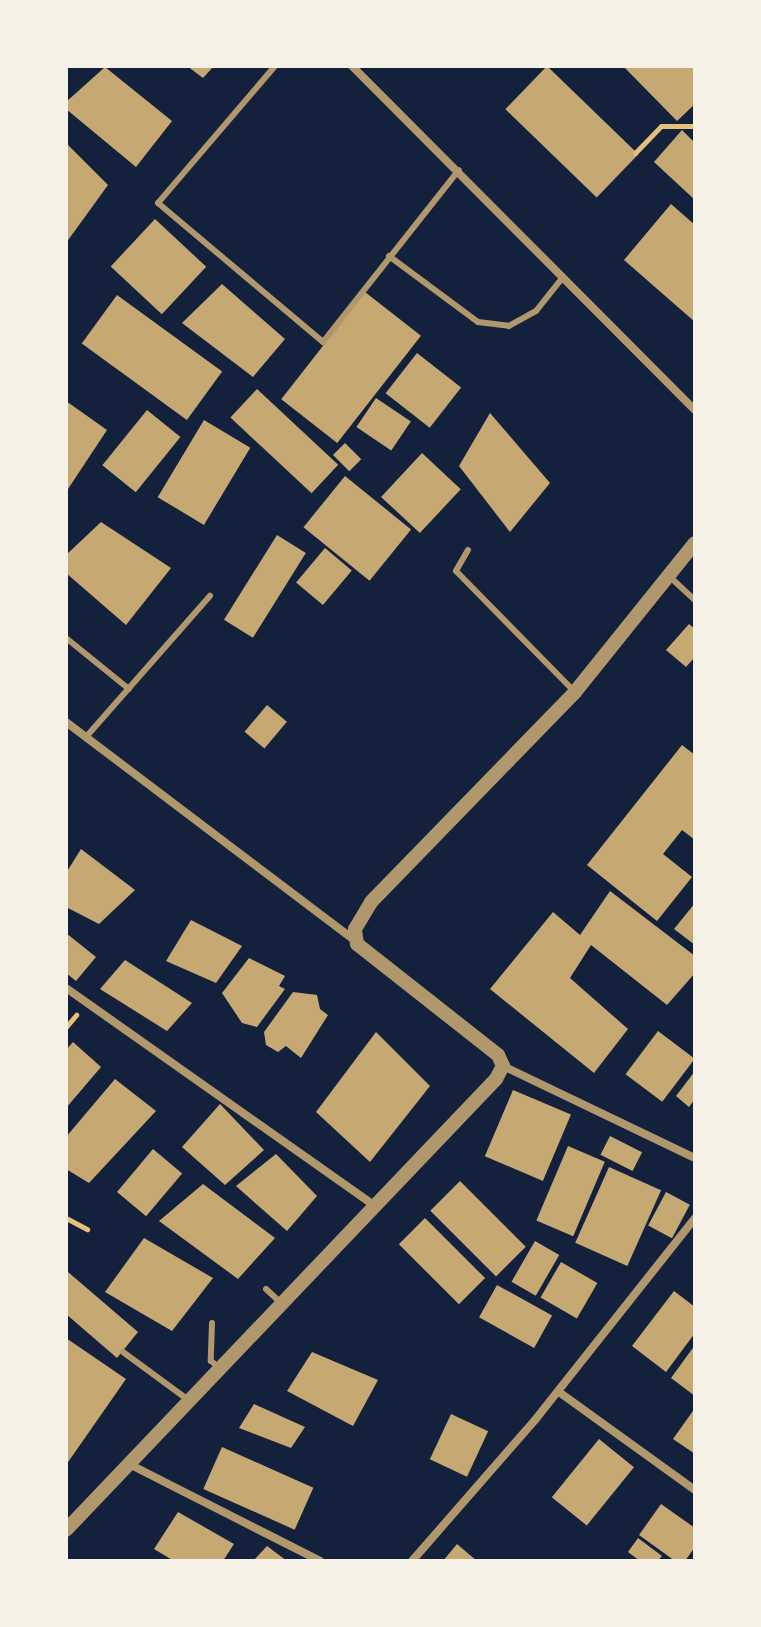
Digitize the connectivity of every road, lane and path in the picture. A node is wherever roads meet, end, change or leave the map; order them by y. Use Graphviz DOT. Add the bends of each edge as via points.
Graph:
graph roads {
  1 [pos="275,66"];
  2 [pos="352,66"];
  3 [pos="695,126"];
  4 [pos="635,153"];
  5 [pos="459,170"];
  6 [pos="389,256"];
  7 [pos="563,277"];
  8 [pos="695,410"];
  9 [pos="695,543"];
  10 [pos="468,550"];
  11 [pos="669,576"];
  12 [pos="210,596"];
  13 [pos="695,600"];
  14 [pos="66,638"];
  15 [pos="129,689"];
  16 [pos="575,692"];
  17 [pos="66,722"];
  18 [pos="86,737"];
  19 [pos="354,940"];
  20 [pos="66,988"];
  21 [pos="503,1066"];
  22 [pos="695,1158"];
  23 [pos="375,1206"];
  24 [pos="66,1218"];
  25 [pos="695,1218"];
  26 [pos="87,1229"];
  27 [pos="266,1289"];
  28 [pos="285,1306"];
  29 [pos="212,1323"];
  30 [pos="123,1352"];
  31 [pos="223,1370"];
  32 [pos="559,1392"];
  33 [pos="190,1402"];
  34 [pos="131,1465"];
  35 [pos="695,1490"];
  36 [pos="66,1530"];
  37 [pos="320,1561"];
  38 [pos="412,1561"];
  1 -- 6 [label="lane" via="158,203 323,342"];
  2 -- 5 [label="street"];
  3 -- 4 [label="path" via="661,126"];
  5 -- 6 [label="lane"];
  5 -- 7 [label="street"];
  6 -- 7 [label="lane" via="478,322 509,326 536,311"];
  7 -- 8 [label="street"];
  9 -- 11 [label="street"];
  10 -- 16 [label="lane" via="456,571"];
  11 -- 13 [label="lane"];
  11 -- 16 [label="street"];
  12 -- 15 [label="lane"];
  14 -- 15 [label="lane"];
  15 -- 18 [label="lane"];
  16 -- 19 [label="street" via="371,902"];
  17 -- 18 [label="street"];
  18 -- 19 [label="street"];
  19 -- 21 [label="street" via="494,1051"];
  20 -- 23 [label="street"];
  21 -- 22 [label="street"];
  21 -- 23 [label="street"];
  23 -- 28 [label="street"];
  24 -- 26 [label="path"];
  25 -- 32 [label="street"];
  27 -- 28 [label="lane"];
  28 -- 31 [label="street"];
  29 -- 31 [label="lane" via="211,1361"];
  30 -- 33 [label="lane"];
  31 -- 33 [label="street"];
  32 -- 35 [label="street"];
  32 -- 38 [label="street"];
  33 -- 34 [label="street"];
  34 -- 36 [label="street"];
  34 -- 37 [label="street"];
}
